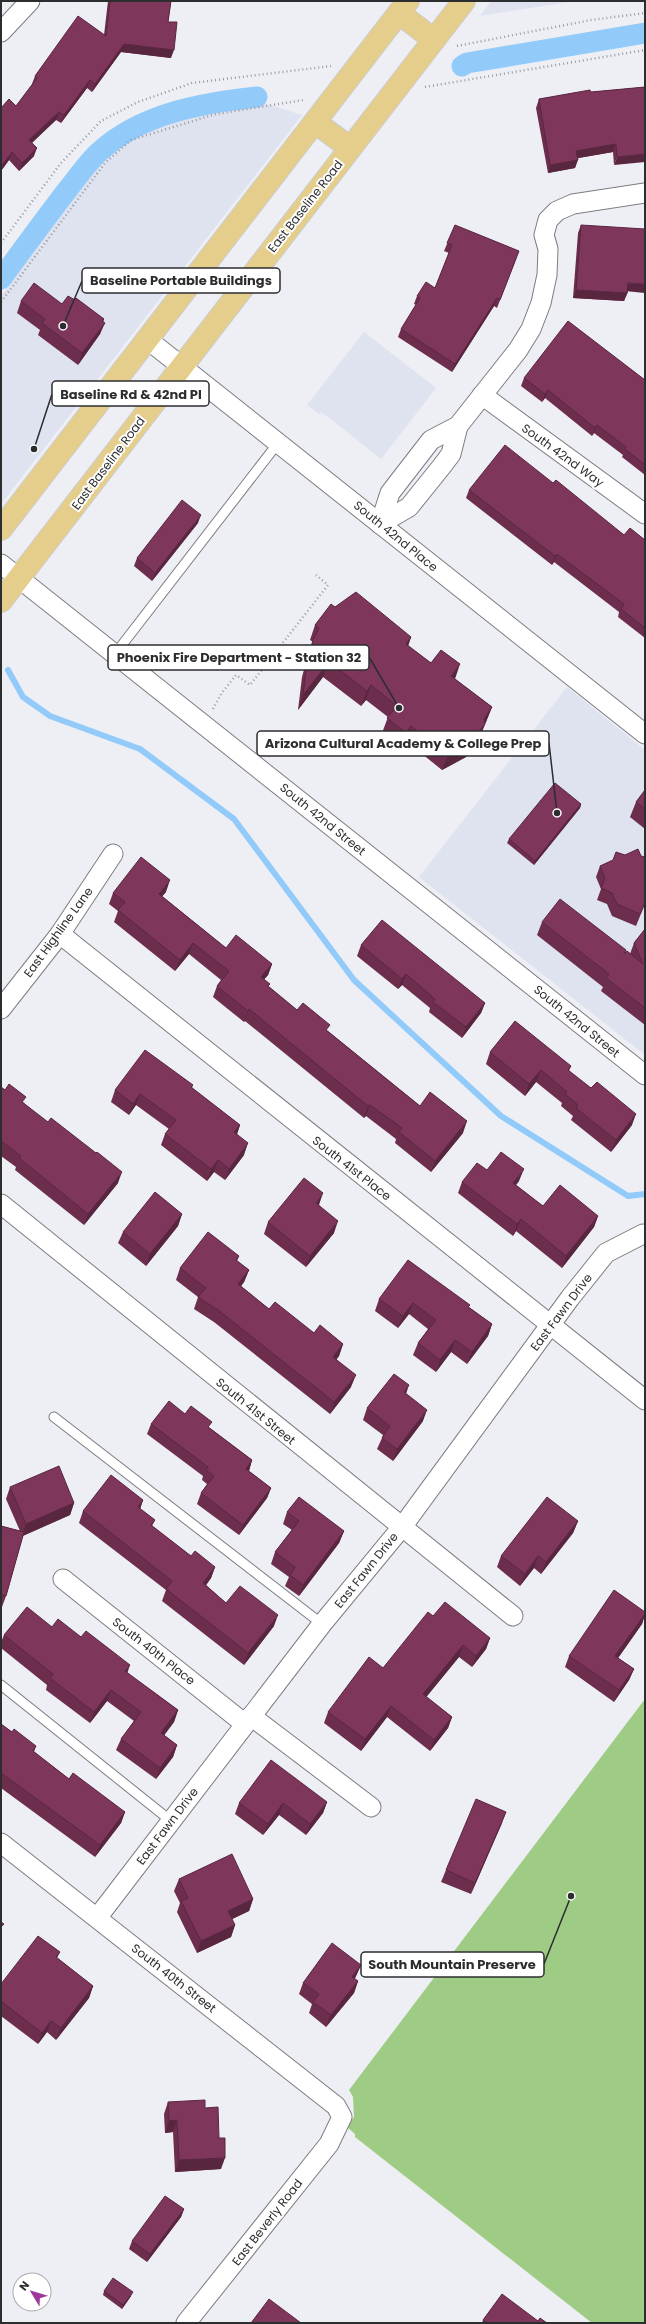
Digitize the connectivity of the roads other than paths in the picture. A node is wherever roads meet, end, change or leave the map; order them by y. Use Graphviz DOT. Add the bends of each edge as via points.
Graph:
graph roads {
  1 [pos="30,1"];
  2 [pos="464,1"];
  3 [pos="404,7"];
  4 [pos="3,25"];
  5 [pos="429,46"];
  6 [pos="315,122"];
  7 [pos="350,148"];
  8 [pos="645,193"];
  9 [pos="147,339"];
  10 [pos="181,366"];
  11 [pos="482,395"];
  12 [pos="458,426"];
  13 [pos="278,443"];
  14 [pos="423,451"];
  15 [pos="442,466"];
  16 [pos="645,514"];
  17 [pos="380,524"];
  18 [pos="1,529"];
  19 [pos="1,564"];
  20 [pos="19,578"];
  21 [pos="1,602"];
  22 [pos="115,654"];
  23 [pos="645,734"];
  24 [pos="113,854"];
  25 [pos="60,934"];
  26 [pos="1,1009"];
  27 [pos="645,1076"];
  28 [pos="1,1204"];
  29 [pos="643,1234"];
  30 [pos="551,1325"];
  31 [pos="645,1400"];
  32 [pos="54,1417"];
  33 [pos="402,1527"];
  34 [pos="63,1579"];
  35 [pos="513,1616"];
  36 [pos="322,1624"];
  37 [pos="1,1685"];
  38 [pos="248,1720"];
  39 [pos="371,1807"];
  40 [pos="171,1821"];
  41 [pos="1,1843"];
  42 [pos="97,1918"];
  43 [pos="342,2117"];
  44 [pos="186,2323"];
  1 -- 4 [label="street"];
  2 -- 5 [label="main road, East Baseline Road"];
  3 -- 5 [label="main road"];
  3 -- 6 [label="main road"];
  5 -- 7 [label="main road, East Baseline Road"];
  6 -- 7 [label="main road"];
  6 -- 9 [label="main road"];
  7 -- 10 [label="main road, East Baseline Road"];
  8 -- 11 [label="street" via="573,204 557,211 548,220 544,235 548,249 547,275 541,303 531,328 518,350"];
  9 -- 10 [label="street, South 42nd Place"];
  9 -- 18 [label="main road"];
  10 -- 13 [label="street, South 42nd Place"];
  10 -- 20 [label="main road, East Baseline Road"];
  11 -- 12 [label="street"];
  11 -- 16 [label="street, South 42nd Way"];
  12 -- 14 [label="street" via="431,440"];
  12 -- 15 [label="street" via="451,454"];
  13 -- 17 [label="street, South 42nd Place"];
  13 -- 22 [label="lane"];
  14 -- 15 [label="street"];
  14 -- 17 [label="street" via="390,493"];
  15 -- 17 [label="street" via="409,507"];
  17 -- 23 [label="street, South 42nd Place"];
  19 -- 20 [label="street, South 42nd Street"];
  20 -- 21 [label="main road, East Baseline Road"];
  20 -- 22 [label="street, South 42nd Street"];
  22 -- 27 [label="street, South 42nd Street"];
  24 -- 25 [label="street, East Highline Lane"];
  25 -- 26 [label="street, East Highline Lane"];
  25 -- 30 [label="street, South 41st Place"];
  28 -- 33 [label="street, South 41st Street"];
  29 -- 30 [label="street, East Fawn Drive" via="606,1253"];
  30 -- 31 [label="street, South 41st Place"];
  30 -- 33 [label="street, East Fawn Drive"];
  32 -- 36 [label="lane"];
  33 -- 35 [label="street, South 41st Street"];
  33 -- 36 [label="street, East Fawn Drive"];
  34 -- 38 [label="street, South 40th Place"];
  36 -- 38 [label="street, East Fawn Drive"];
  37 -- 40 [label="lane"];
  38 -- 39 [label="street, South 40th Place"];
  38 -- 40 [label="street, East Fawn Drive"];
  40 -- 42 [label="street, East Fawn Drive"];
  41 -- 42 [label="street, South 40th Street"];
  42 -- 43 [label="street, South 40th Street" via="336,2106"];
  43 -- 44 [label="street, East Beverly Road" via="329,2144"];
}
